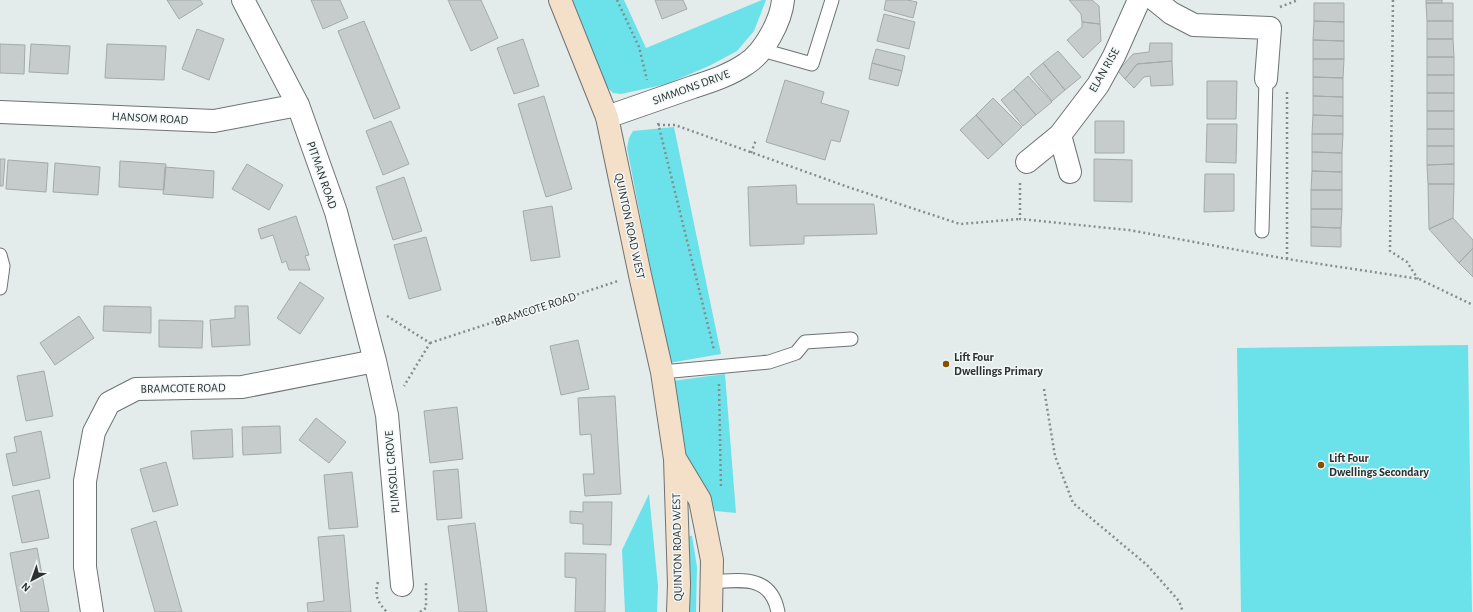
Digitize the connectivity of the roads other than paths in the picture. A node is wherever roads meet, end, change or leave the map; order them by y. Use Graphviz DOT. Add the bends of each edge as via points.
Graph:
graph roads {
  1 [pos="243,0"];
  2 [pos="560,0"];
  3 [pos="783,0"];
  4 [pos="832,0"];
  5 [pos="1139,0"];
  6 [pos="1155,0"];
  7 [pos="762,50"];
  8 [pos="1266,79"];
  9 [pos="298,105"];
  10 [pos="0,112"];
  11 [pos="607,116"];
  12 [pos="1060,135"];
  13 [pos="1026,170"];
  14 [pos="1070,172"];
  15 [pos="1262,231"];
  16 [pos="0,255"];
  17 [pos="0,288"];
  18 [pos="851,339"];
  19 [pos="375,361"];
  20 [pos="662,372"];
  21 [pos="675,459"];
  22 [pos="712,582"];
  23 [pos="402,585"];
  24 [pos="92,612"];
  25 [pos="678,612"];
  26 [pos="711,612"];
  27 [pos="778,612"];
  1 -- 9 [label="street, PITMAN ROAD"];
  2 -- 11 [label="street, QUINTON ROAD WEST"];
  3 -- 7 [label="street, SIMMONS DRIVE" via="775,27"];
  4 -- 7 [label="lane" via="812,64"];
  5 -- 12 [label="street, ELAN RISE" via="1098,85"];
  6 -- 8 [label="street" via="1171,13 1194,25 1270,28"];
  7 -- 11 [label="street, SIMMONS DRIVE" via="747,64 725,76"];
  8 -- 15 [label="lane"];
  9 -- 10 [label="street, HANSOM ROAD" via="214,121"];
  9 -- 19 [label="street, PITMAN ROAD" via="336,212"];
  11 -- 20 [label="street, QUINTON ROAD WEST"];
  12 -- 13 [label="street, ELAN RISE"];
  12 -- 14 [label="street"];
  16 -- 17 [label="lane" via="3,266"];
  18 -- 20 [label="lane" via="805,342 796,352 769,362"];
  19 -- 23 [label="street, PLIMSOLL GROVE" via="387,416"];
  19 -- 24 [label="street, BRAMCOTE ROAD" via="242,387 136,389 109,403 94,432 85,481 85,567"];
  20 -- 21 [label="street, QUINTON ROAD WEST"];
  21 -- 22 [label="street, QUINTON ROAD WEST" via="700,500 712,560"];
  21 -- 25 [label="street, QUINTON ROAD WEST"];
  22 -- 26 [label="street, QUINTON ROAD WEST"];
  22 -- 27 [label="lane" via="762,584 771,593"];
}
